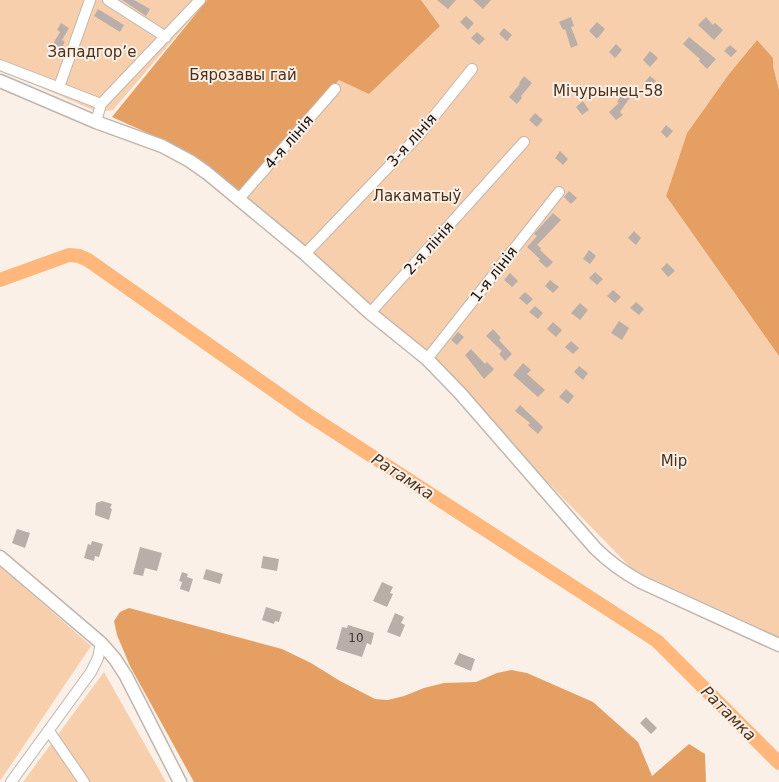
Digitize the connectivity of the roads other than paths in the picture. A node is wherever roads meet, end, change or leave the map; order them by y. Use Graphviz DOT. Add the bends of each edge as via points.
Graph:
graph roads {
  1 [pos="90,0"];
  2 [pos="108,0"];
  3 [pos="200,0"];
  4 [pos="166,37"];
  5 [pos="0,65"];
  6 [pos="472,70"];
  7 [pos="0,81"];
  8 [pos="59,87"];
  9 [pos="335,89"];
  10 [pos="102,104"];
  11 [pos="96,122"];
  12 [pos="524,142"];
  13 [pos="559,192"];
  14 [pos="240,197"];
  15 [pos="306,253"];
  16 [pos="372,311"];
  17 [pos="428,358"];
  18 [pos="0,556"];
  19 [pos="101,643"];
  20 [pos="779,645"];
  21 [pos="50,730"];
  22 [pos="11,782"];
  23 [pos="84,782"];
  24 [pos="180,782"];
  1 -- 8 [label="street"];
  2 -- 4 [label="street"];
  3 -- 4 [label="street"];
  4 -- 10 [label="street"];
  5 -- 8 [label="street"];
  6 -- 15 [label="street, 3-я лінія" via="419,135"];
  7 -- 11 [label="street"];
  8 -- 10 [label="street"];
  9 -- 14 [label="street, 4-я лінія"];
  10 -- 11 [label="street"];
  11 -- 14 [label="street" via="176,153"];
  12 -- 16 [label="street, 2-я лінія"];
  13 -- 17 [label="street, 1-я лінія"];
  14 -- 15 [label="street"];
  15 -- 16 [label="street"];
  16 -- 17 [label="street"];
  17 -- 20 [label="street" via="607,560 641,582"];
  18 -- 19 [label="street"];
  19 -- 21 [label="street" via="91,672"];
  19 -- 24 [label="street" via="126,676"];
  21 -- 22 [label="street"];
  21 -- 23 [label="street"];
}
